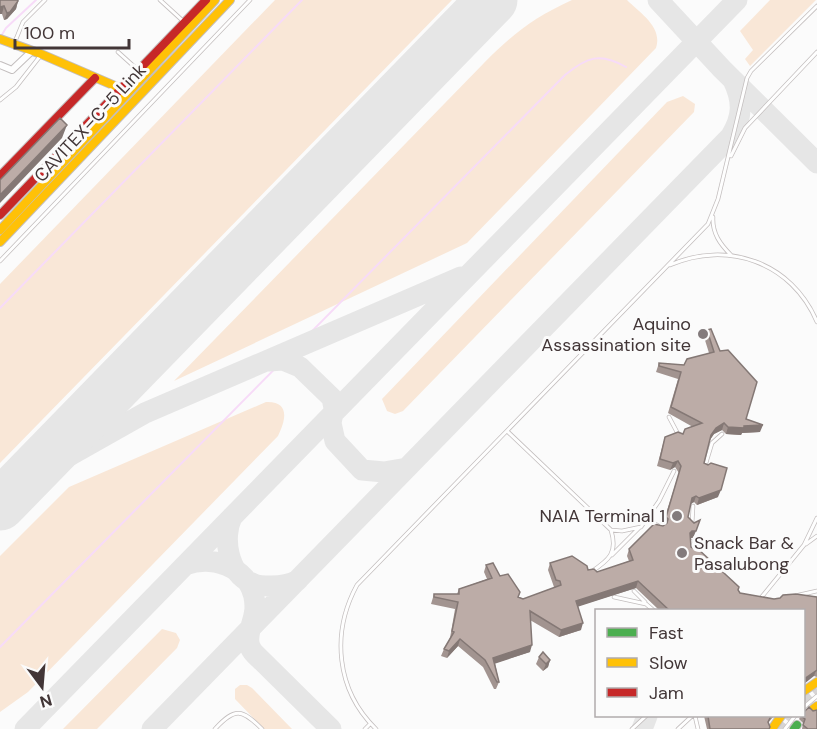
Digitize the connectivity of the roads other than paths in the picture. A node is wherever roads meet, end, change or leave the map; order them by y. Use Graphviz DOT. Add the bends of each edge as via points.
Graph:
graph roads {
  1 [pos="45,0"];
  2 [pos="160,0"];
  3 [pos="206,0"];
  4 [pos="215,0"];
  5 [pos="230,0"];
  6 [pos="250,0"];
  7 [pos="817,6"];
  8 [pos="184,23"];
  9 [pos="0,39"];
  10 [pos="13,44"];
  11 [pos="118,52"];
  12 [pos="817,52"];
  13 [pos="37,53"];
  14 [pos="0,65"];
  15 [pos="139,71"];
  16 [pos="95,78"];
  17 [pos="122,89"];
  18 [pos="0,100"];
  19 [pos="728,164"];
  20 [pos="0,176"];
  21 [pos="714,212"];
  22 [pos="0,215"];
  23 [pos="0,230"];
  24 [pos="0,242"];
  25 [pos="731,255"];
  26 [pos="0,261"];
  27 [pos="668,266"];
  28 [pos="817,322"];
  29 [pos="669,417"];
  30 [pos="507,431"];
  31 [pos="722,434"];
  32 [pos="679,437"];
  33 [pos="705,468"];
  34 [pos="674,471"];
  35 [pos="693,506"];
  36 [pos="817,518"];
  37 [pos="647,520"];
  38 [pos="692,526"];
  39 [pos="641,527"];
  40 [pos="662,527"];
  41 [pos="611,530"];
  42 [pos="817,536"];
  43 [pos="691,541"];
  44 [pos="804,545"];
  45 [pos="692,552"];
  46 [pos="611,556"];
  47 [pos="588,574"];
  48 [pos="634,591"];
  49 [pos="817,591"];
  50 [pos="794,596"];
  51 [pos="614,597"];
  52 [pos="753,598"];
  53 [pos="760,599"];
  54 [pos="768,600"];
  55 [pos="646,604"];
  56 [pos="652,609"];
  57 [pos="817,696"];
  58 [pos="811,707"];
  59 [pos="645,717"];
  60 [pos="693,717"];
  61 [pos="795,723"];
  62 [pos="370,724"];
  63 [pos="215,729"];
  64 [pos="262,729"];
  65 [pos="365,729"];
  66 [pos="376,729"];
  67 [pos="632,729"];
  68 [pos="678,729"];
  69 [pos="785,729"];
  1 -- 10 [label="lane" via="23,22"];
  2 -- 8 [label="lane"];
  3 -- 8 [label="main road"];
  4 -- 23 [label="main road, CAVITEX–C-5 Link"];
  5 -- 24 [label="main road, CAVITEX–C-5 Link"];
  6 -- 26 [label="lane"];
  7 -- 19 [label="lane" via="747,78"];
  8 -- 15 [label="main road"];
  9 -- 10 [label="main road"];
  10 -- 13 [label="main road"];
  11 -- 15 [label="lane"];
  12 -- 19 [label="lane" via="745,128"];
  13 -- 14 [label="street" via="12,70"];
  13 -- 16 [label="main road"];
  13 -- 18 [label="lane" via="16,87"];
  15 -- 17 [label="main road"];
  16 -- 17 [label="main road"];
  16 -- 20 [label="main road"];
  17 -- 22 [label="main road"];
  19 -- 21 [label="lane"];
  21 -- 25 [label="lane" via="714,231"];
  21 -- 27 [label="lane"];
  25 -- 27 [label="lane" via="701,255"];
  25 -- 28 [label="lane" via="778,273 809,304"];
  27 -- 30 [label="lane"];
  29 -- 32 [label="lane"];
  30 -- 41 [label="lane"];
  30 -- 62 [label="lane" via="369,571 350,598 341,630 341,664 353,699"];
  31 -- 33 [label="lane" via="712,442"];
  34 -- 37 [label="lane"];
  35 -- 38 [label="lane"];
  36 -- 44 [label="lane"];
  37 -- 39 [label="lane"];
  37 -- 40 [label="lane"];
  39 -- 41 [label="lane"];
  39 -- 46 [label="lane"];
  41 -- 46 [label="lane"];
  42 -- 44 [label="lane"];
  43 -- 45 [label="lane"];
  44 -- 53 [label="lane"];
  46 -- 47 [label="lane"];
  48 -- 55 [label="lane"];
  49 -- 50 [label="lane"];
  51 -- 55 [label="lane"];
  52 -- 53 [label="lane"];
  53 -- 54 [label="lane"];
  55 -- 56 [label="lane"];
  57 -- 58 [label="lane"];
  59 -- 67 [label="lane"];
  60 -- 68 [label="lane"];
  61 -- 69 [label="lane"];
  62 -- 65 [label="lane"];
  62 -- 66 [label="lane"];
  63 -- 64 [label="lane" via="228,716 241,713"];
}
